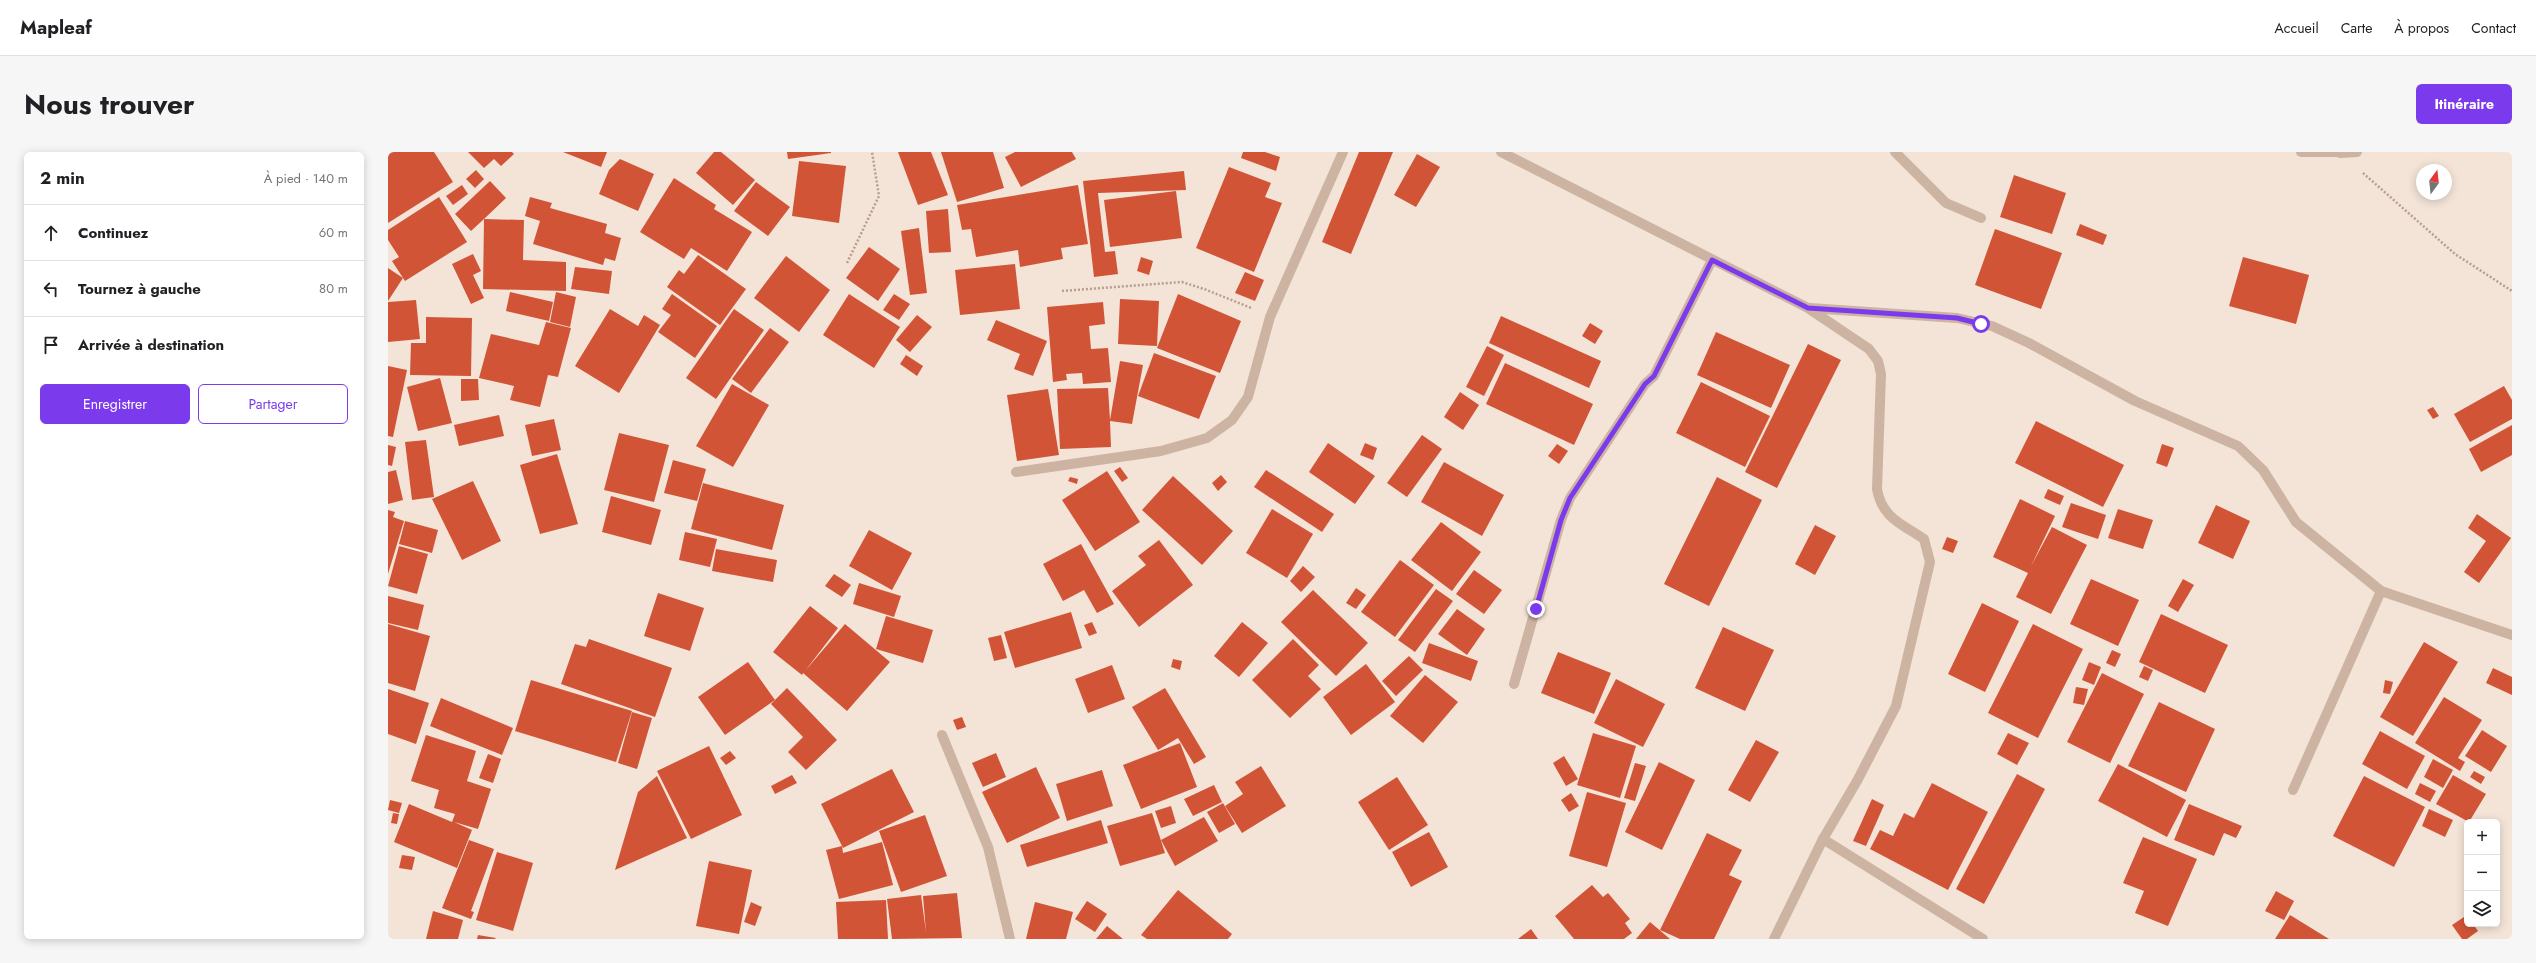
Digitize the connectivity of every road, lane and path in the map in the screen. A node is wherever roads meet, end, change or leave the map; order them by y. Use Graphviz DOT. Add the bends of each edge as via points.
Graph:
graph roads {
  1 [pos="872,152"];
  2 [pos="1343,152"];
  3 [pos="1501,152"];
  4 [pos="1895,152"];
  5 [pos="2301,152"];
  6 [pos="2357,152"];
  7 [pos="2341,153"];
  8 [pos="1981,218"];
  9 [pos="1712,260"];
  10 [pos="847,263"];
  11 [pos="1062,291"];
  12 [pos="2512,291"];
  13 [pos="1808,308"];
  14 [pos="1270,317"];
  15 [pos="1016,472"];
  16 [pos="2381,591"];
  17 [pos="2512,635"];
  18 [pos="1514,684"];
  19 [pos="942,735"];
  20 [pos="2293,790"];
  21 [pos="1823,839"];
  22 [pos="1010,939"];
  23 [pos="1774,939"];
  24 [pos="1983,939"];
  1 -- 10 [label="path" via="879,196"];
  2 -- 14 [label="street"];
  3 -- 9 [label="street"];
  4 -- 8 [label="street" via="1946,203"];
  5 -- 7 [label="street"];
  6 -- 7 [label="street"];
  7 -- 12 [label="path" via="2455,254"];
  9 -- 13 [label="street"];
  9 -- 18 [label="street" via="1654,376 1645,384 1570,498 1561,520"];
  11 -- 14 [label="path" via="1182,282"];
  13 -- 16 [label="street" via="1957,318 1992,326 2029,343 2135,401 2238,446 2263,470 2296,522"];
  13 -- 21 [label="street" via="1869,349 1878,361 1881,374 1877,489 1879,502 1886,514 1924,539 1930,562 1896,706"];
  14 -- 15 [label="street" via="1248,397 1232,420 1207,438 1161,451"];
  16 -- 17 [label="street"];
  16 -- 20 [label="street"];
  19 -- 22 [label="street" via="988,847"];
  21 -- 23 [label="street"];
  21 -- 24 [label="street"];
}
